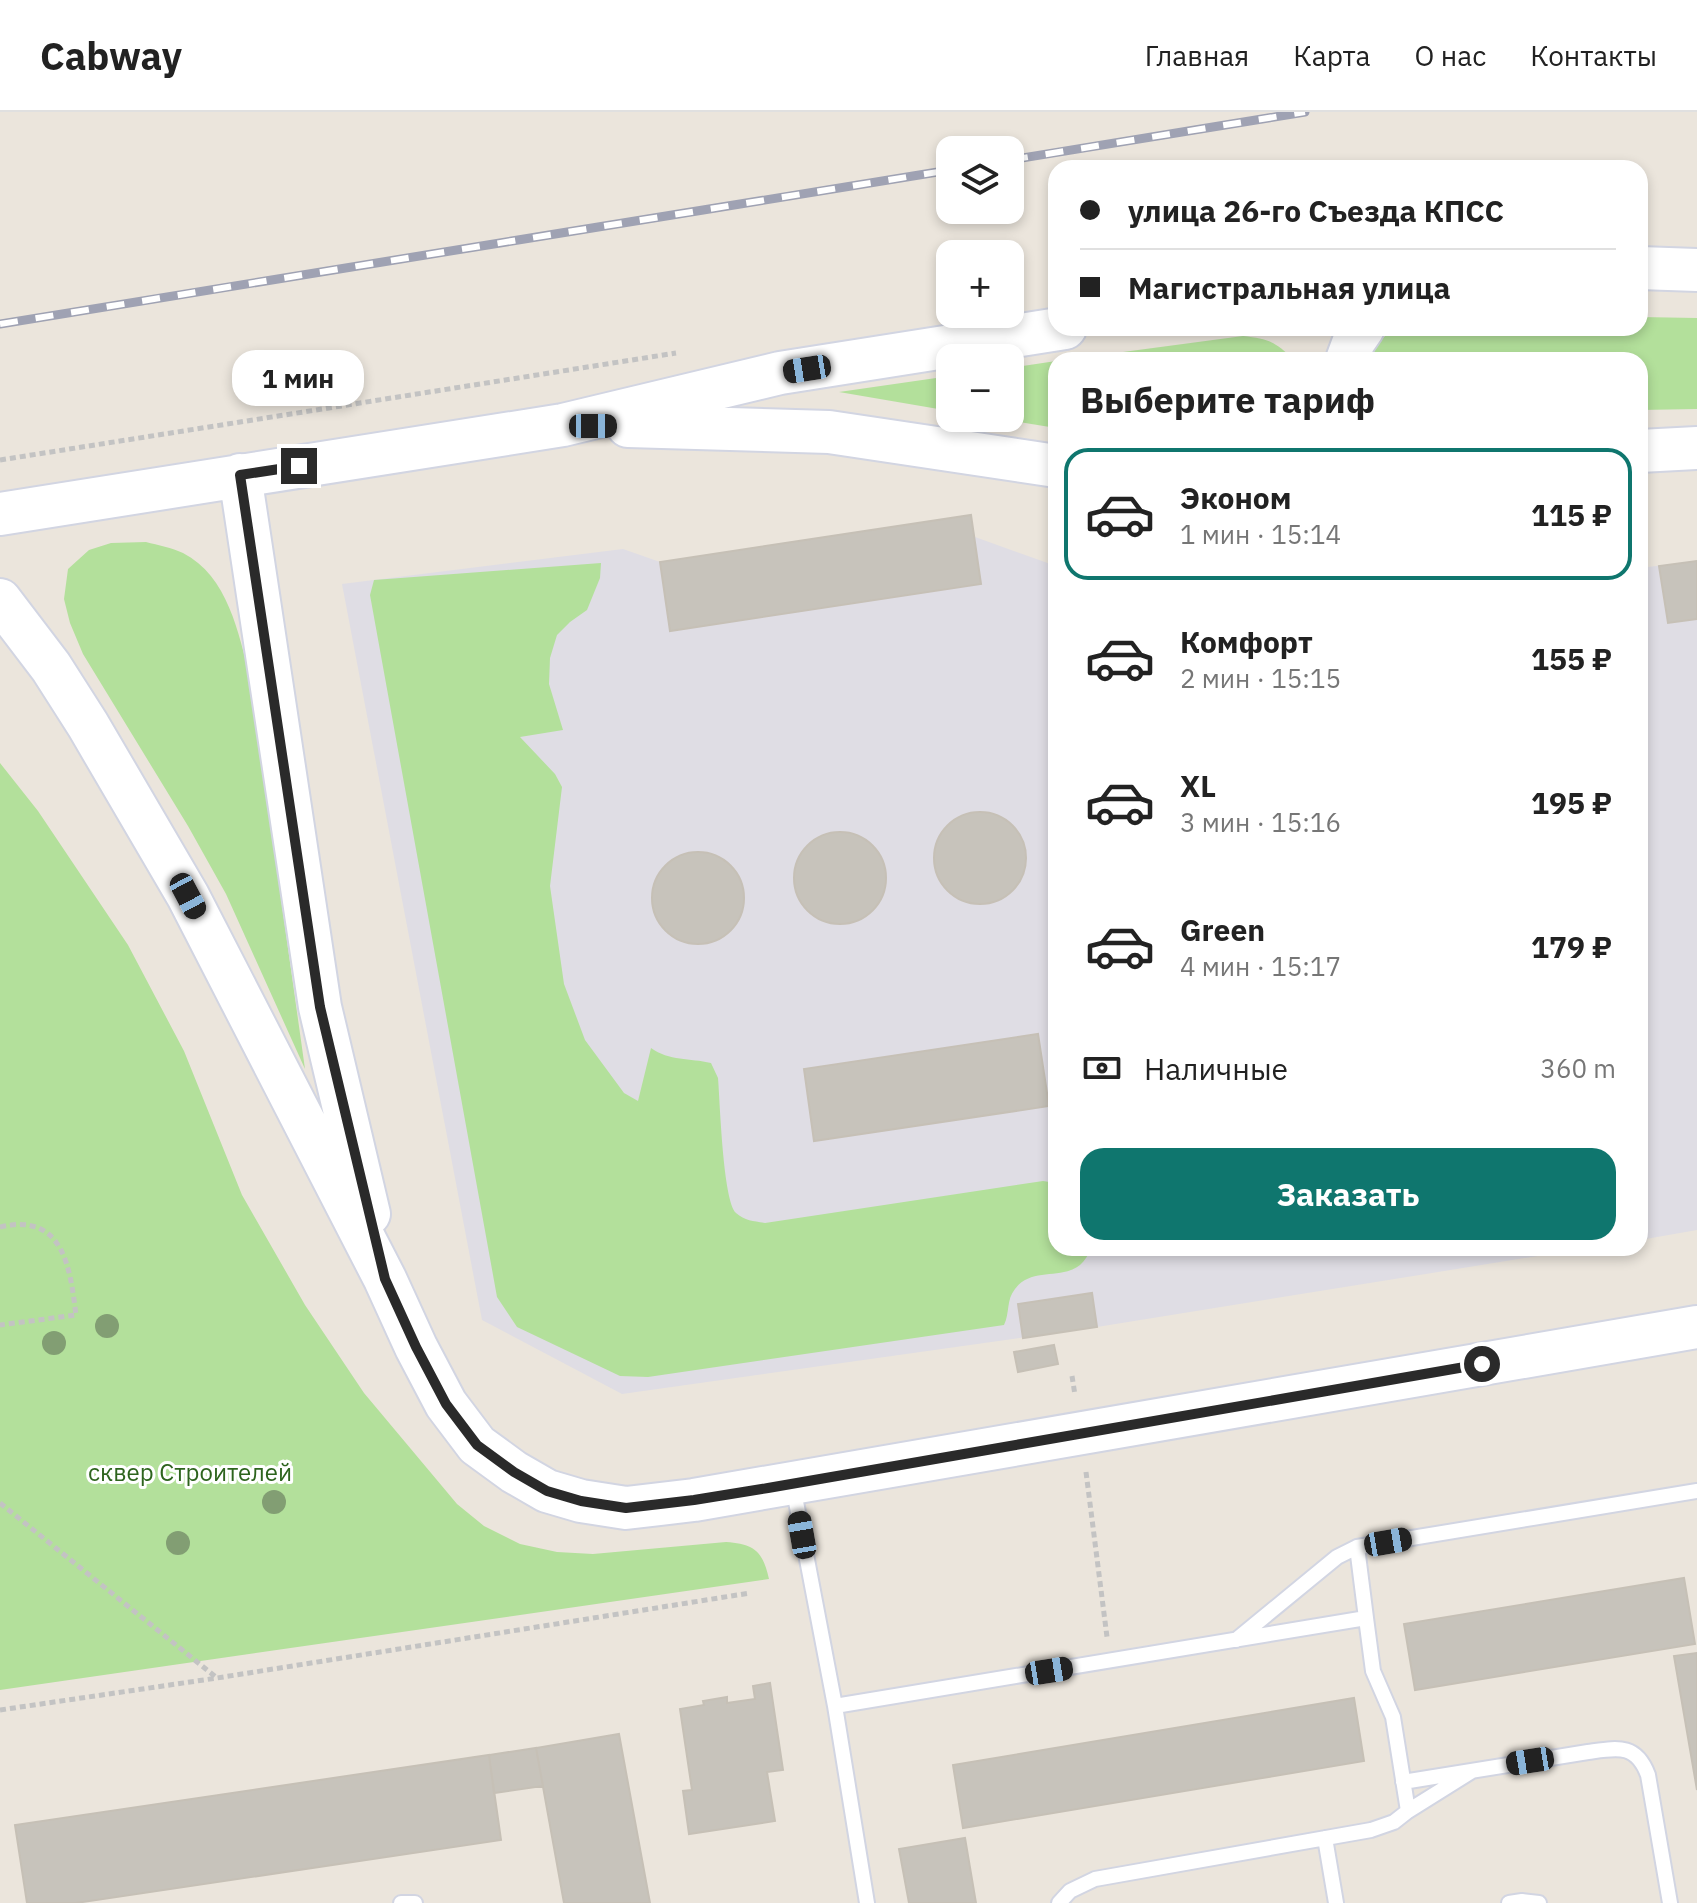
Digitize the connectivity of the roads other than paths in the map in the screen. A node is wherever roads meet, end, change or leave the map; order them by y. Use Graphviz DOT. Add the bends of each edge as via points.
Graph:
graph roads {
  1 [pos="1648,268"];
  2 [pos="1697,270"];
  3 [pos="1048,331"];
  4 [pos="563,425"];
  5 [pos="1697,448"];
  6 [pos="1648,451"];
  7 [pos="1048,465"];
  8 [pos="240,475"];
  9 [pos="0,514"];
  10 [pos="0,600"];
  11 [pos="385,1279"];
  12 [pos="1697,1327"];
  13 [pos="793,1484"];
  14 [pos="1697,1491"];
  15 [pos="1357,1547"];
  16 [pos="1366,1618"];
  17 [pos="1236,1640"];
  18 [pos="835,1706"];
  19 [pos="1472,1771"];
  20 [pos="1403,1782"];
  21 [pos="1408,1811"];
  22 [pos="1325,1838"];
  23 [pos="401,1903"];
  24 [pos="415,1903"];
  25 [pos="867,1903"];
  26 [pos="1059,1903"];
  27 [pos="1336,1903"];
  28 [pos="1509,1903"];
  29 [pos="1539,1903"];
  30 [pos="1670,1903"];
  1 -- 2 [label="main road"];
  3 -- 4 [label="main road" via="780,373"];
  4 -- 7 [label="main road" via="829,432"];
  4 -- 8 [label="main road"];
  5 -- 6 [label="main road"];
  8 -- 9 [label="main road"];
  8 -- 11 [label="main road" via="320,1007"];
  10 -- 11 [label="main road" via="51,667 140,812"];
  11 -- 13 [label="main road" via="446,1404 477,1445 547,1491 626,1508"];
  12 -- 13 [label="main road"];
  13 -- 18 [label="lane"];
  14 -- 15 [label="lane"];
  15 -- 16 [label="lane"];
  15 -- 17 [label="lane" via="1337,1557"];
  16 -- 17 [label="lane"];
  16 -- 20 [label="lane" via="1373,1671 1393,1717"];
  17 -- 18 [label="lane"];
  18 -- 25 [label="lane"];
  19 -- 20 [label="lane"];
  19 -- 21 [label="lane"];
  19 -- 30 [label="lane" via="1629,1750 1642,1759 1648,1775"];
  20 -- 21 [label="lane"];
  21 -- 22 [label="lane" via="1371,1830"];
  22 -- 26 [label="lane" via="1095,1879"];
  22 -- 27 [label="lane"];
  23 -- 24 [label="lane"];
  28 -- 29 [label="lane"];
}
